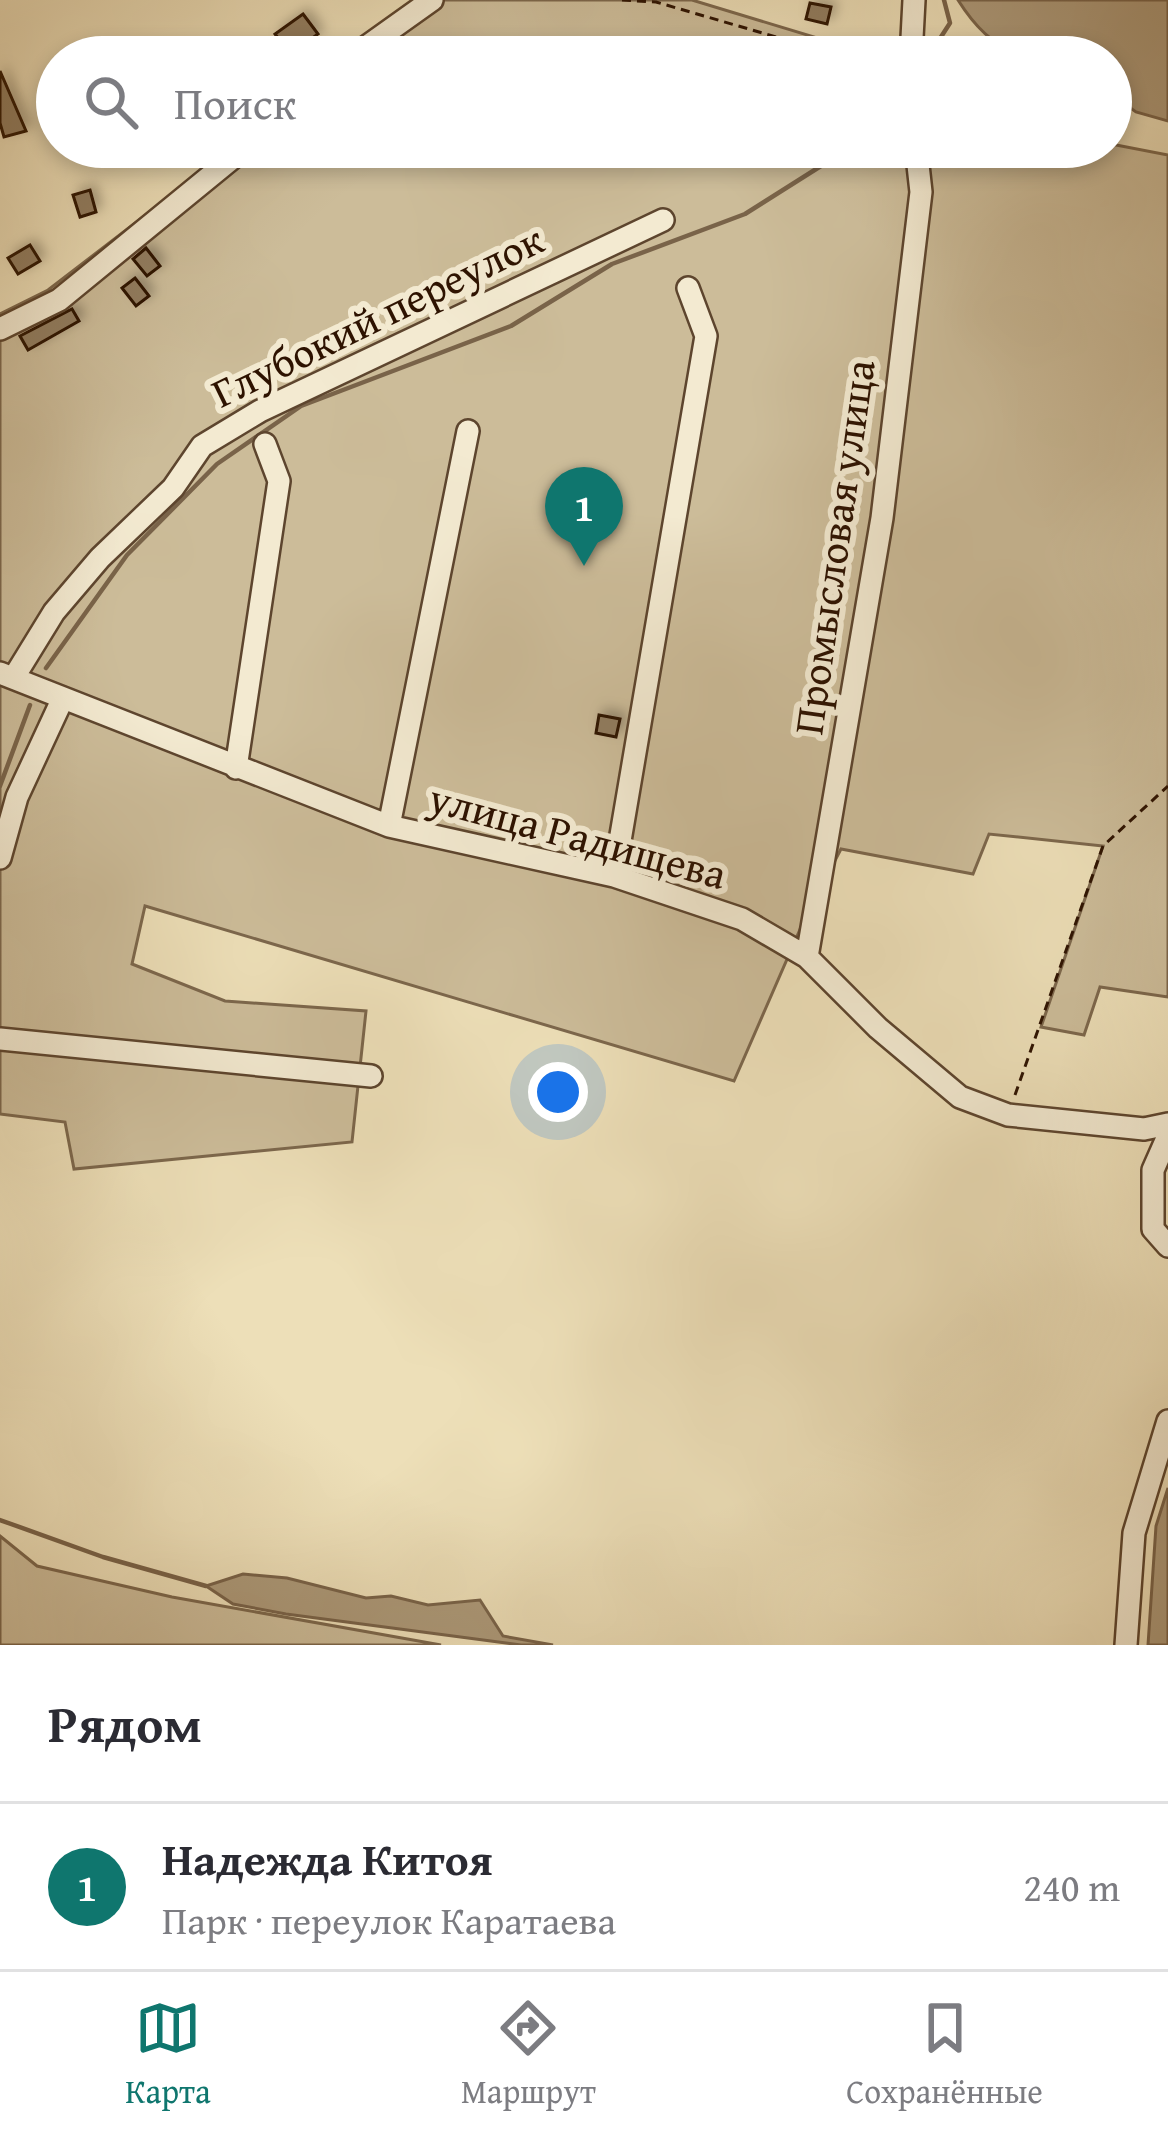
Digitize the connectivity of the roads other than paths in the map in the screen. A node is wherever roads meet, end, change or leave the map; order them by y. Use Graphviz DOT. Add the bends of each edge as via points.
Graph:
graph roads {
  1 [pos="432,0"];
  2 [pos="914,0"];
  3 [pos="381,36"];
  4 [pos="912,36"];
  5 [pos="220,168"];
  6 [pos="918,168"];
  7 [pos="663,220"];
  8 [pos="688,288"];
  9 [pos="0,329"];
  10 [pos="468,431"];
  11 [pos="265,444"];
  12 [pos="7,675"];
  13 [pos="63,698"];
  14 [pos="236,768"];
  15 [pos="389,826"];
  16 [pos="0,858"];
  17 [pos="614,876"];
  18 [pos="807,957"];
  19 [pos="0,1039"];
  20 [pos="371,1076"];
  21 [pos="1168,1124"];
  22 [pos="1168,1136"];
  23 [pos="1168,1246"];
  24 [pos="1168,1421"];
  25 [pos="1126,1645"];
  1 -- 3 [label="street"];
  2 -- 4 [label="street"];
  5 -- 9 [label="street" via="59,300"];
  6 -- 18 [label="street, Промысловая улица" via="882,518"];
  7 -- 12 [label="street, Глубокий переулок" via="260,410 202,446"];
  8 -- 17 [label="street" via="706,336"];
  10 -- 15 [label="street"];
  11 -- 14 [label="street" via="279,481"];
  12 -- 13 [label="street, улица Радищева"];
  13 -- 14 [label="street, улица Радищева"];
  13 -- 16 [label="street" via="17,797"];
  14 -- 15 [label="street, улица Радищева"];
  15 -- 17 [label="street, улица Радищева"];
  17 -- 18 [label="street, улица Радищева" via="742,919"];
  18 -- 21 [label="street, улица Радищева" via="961,1097 1008,1115 1144,1129"];
  19 -- 20 [label="street"];
  22 -- 23 [label="street" via="1153,1170 1153,1229"];
  24 -- 25 [label="street" via="1135,1533"];
}
